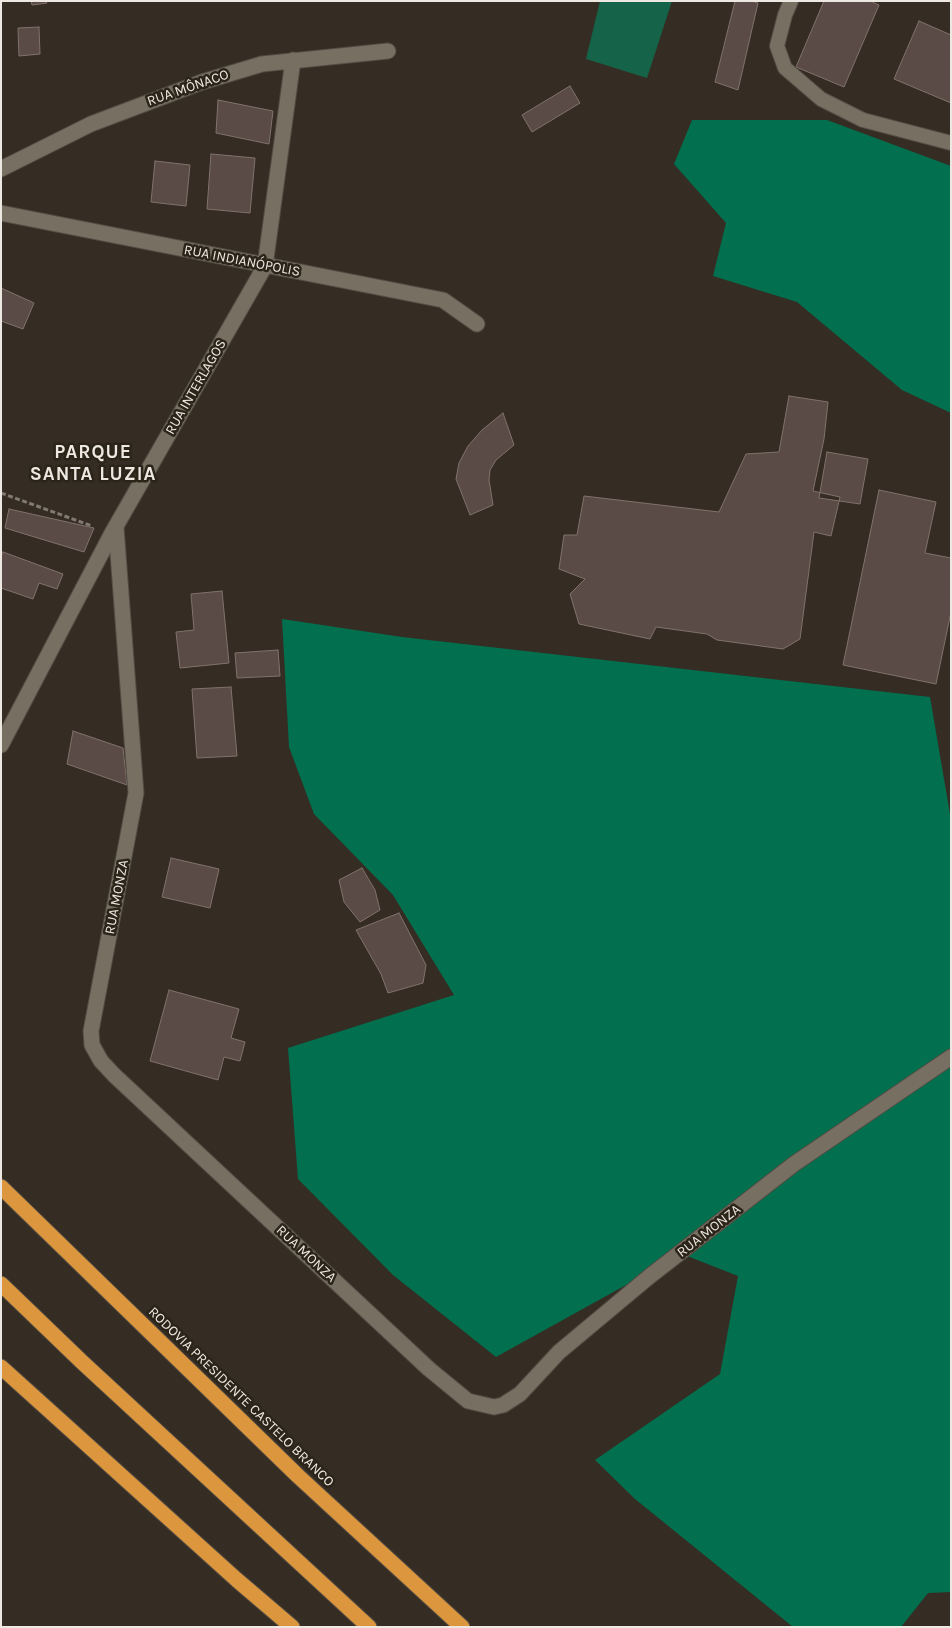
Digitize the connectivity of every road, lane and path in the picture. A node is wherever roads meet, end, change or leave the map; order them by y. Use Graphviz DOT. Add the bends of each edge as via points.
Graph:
graph roads {
  1 [pos="791,1"];
  2 [pos="388,50"];
  3 [pos="293,60"];
  4 [pos="951,143"];
  5 [pos="1,169"];
  6 [pos="1,213"];
  7 [pos="265,266"];
  8 [pos="477,324"];
  9 [pos="1,492"];
  10 [pos="114,530"];
  11 [pos="1,745"];
  12 [pos="951,1057"];
  13 [pos="1,1187"];
  14 [pos="1,1284"];
  15 [pos="1,1367"];
  16 [pos="292,1627"];
  17 [pos="369,1627"];
  18 [pos="462,1627"];
  1 -- 4 [label="lane" via="777,46 785,68 821,99 863,120"];
  2 -- 3 [label="street, RUA MÔNACO"];
  3 -- 5 [label="street, RUA MÔNACO" via="262,64 202,82 91,124"];
  3 -- 7 [label="street, RUA INTERLAGOS"];
  6 -- 7 [label="street, RUA INDIANÓPOLIS"];
  7 -- 8 [label="street, RUA INDIANÓPOLIS" via="443,300"];
  7 -- 10 [label="street, RUA INTERLAGOS"];
  9 -- 10 [label="path"];
  10 -- 11 [label="street, RUA INTERLAGOS"];
  10 -- 12 [label="street, RUA MONZA" via="136,793 91,1031 92,1045 114,1075 468,1401 494,1407 504,1405 520,1394 559,1352 650,1276 794,1164"];
  13 -- 18 [label="highway, RODOVIA PRESIDENTE CASTELO BRANCO" via="298,1476"];
  14 -- 17 [label="highway"];
  15 -- 16 [label="highway"];
}
